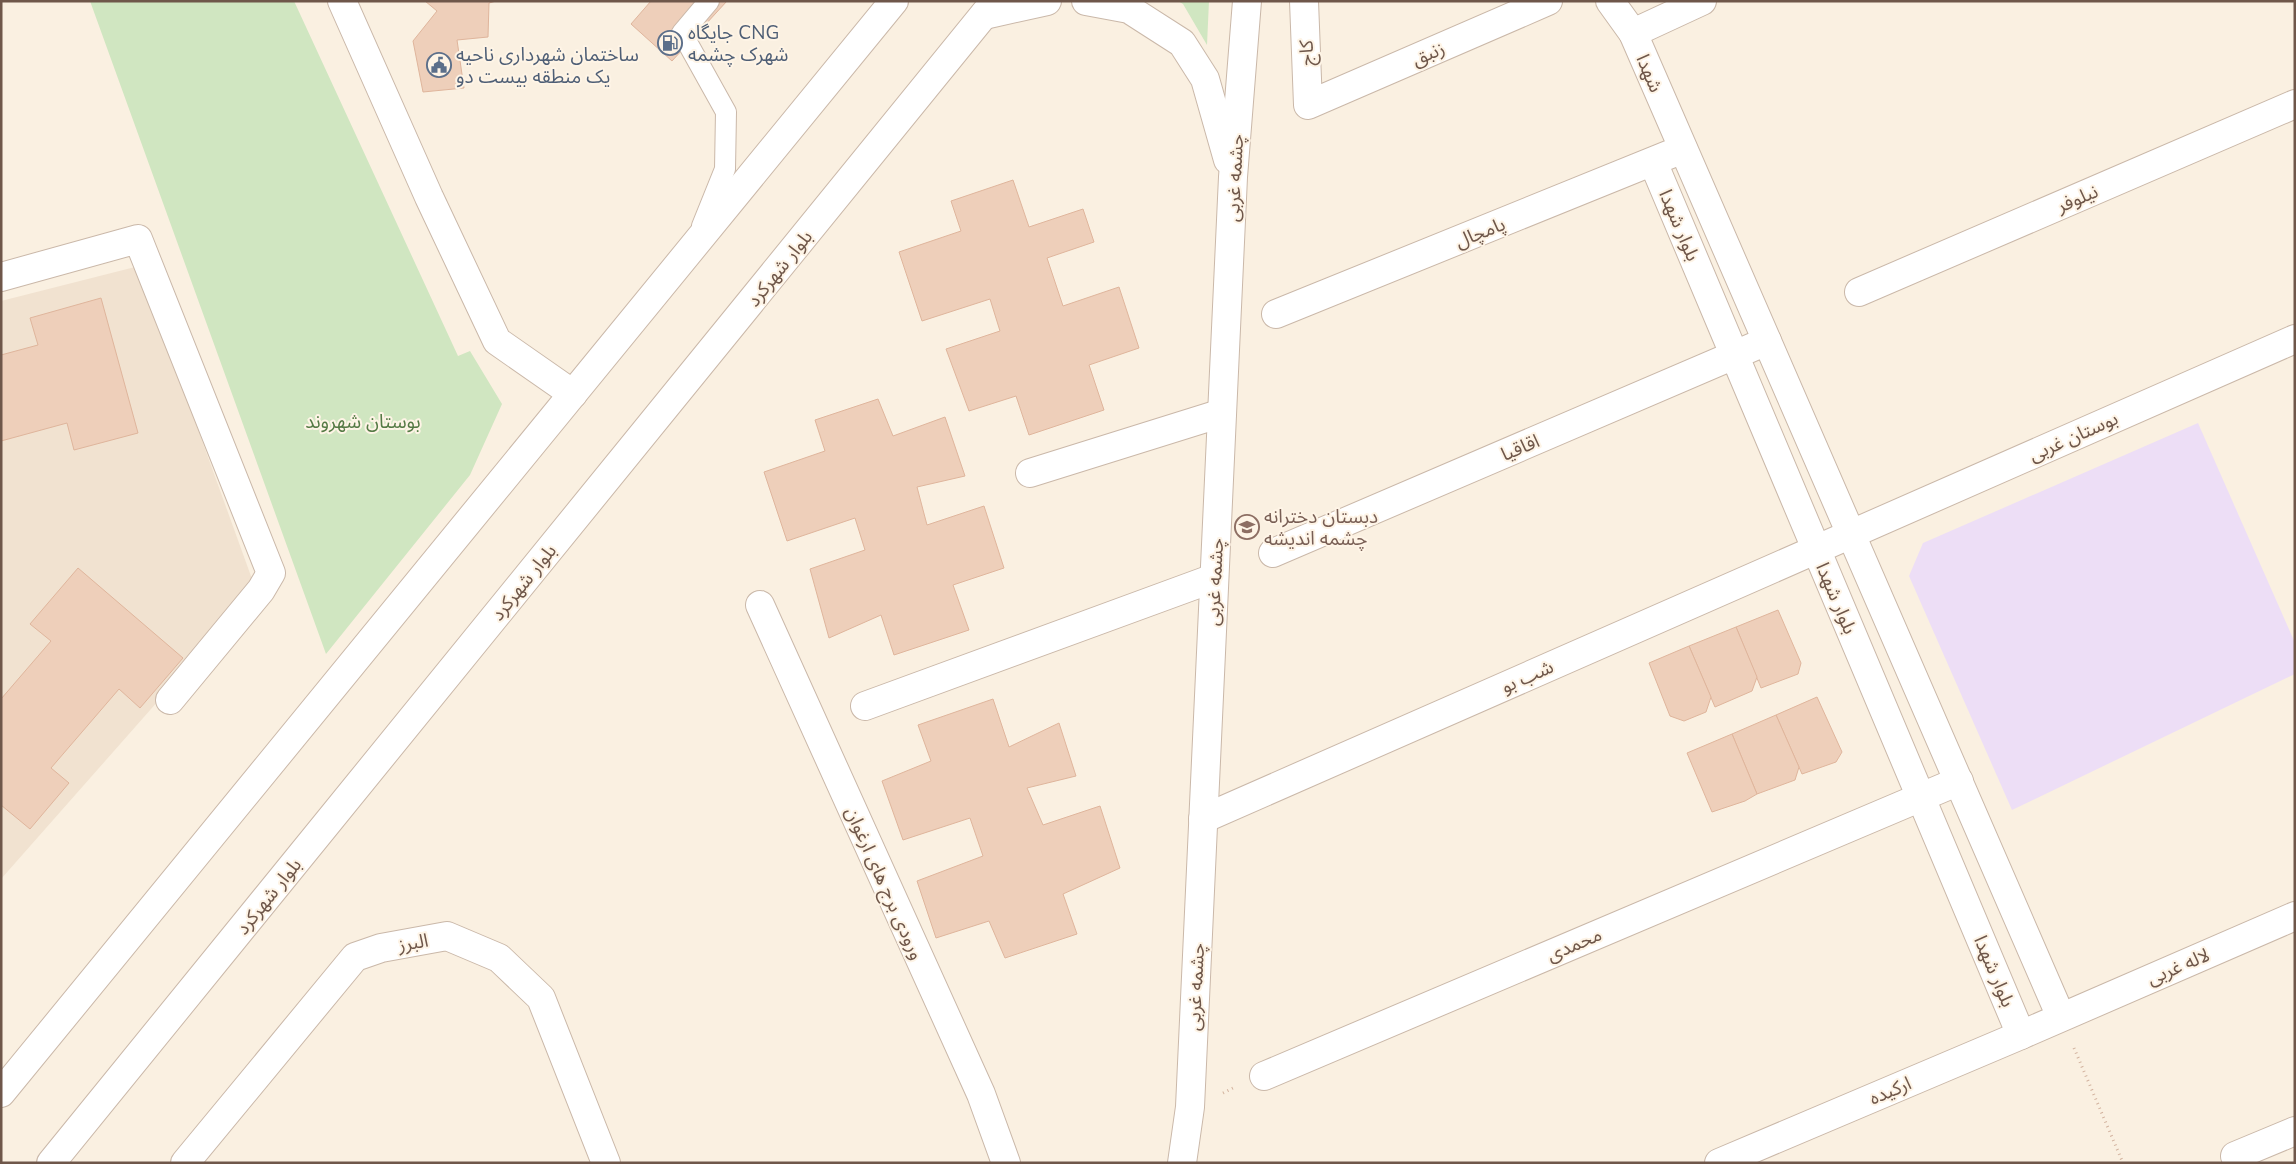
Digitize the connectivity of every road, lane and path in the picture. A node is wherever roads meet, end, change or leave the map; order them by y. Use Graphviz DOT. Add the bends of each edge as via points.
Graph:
graph roads {
  1 [pos="342,1"];
  2 [pos="709,1"];
  3 [pos="894,1"];
  4 [pos="1047,1"];
  5 [pos="1086,1"];
  6 [pos="1247,1"];
  7 [pos="1304,1"];
  8 [pos="1548,1"];
  9 [pos="1610,1"];
  10 [pos="1702,1"];
  11 [pos="990,8"];
  12 [pos="1633,33"];
  13 [pos="1308,104"];
  14 [pos="2295,104"];
  15 [pos="1683,149"];
  16 [pos="1653,162"];
  17 [pos="1234,177"];
  18 [pos="693,247"];
  19 [pos="1,277"];
  20 [pos="1858,292"];
  21 [pos="1276,314"];
  22 [pos="2295,339"];
  23 [pos="1767,341"];
  24 [pos="1734,355"];
  25 [pos="573,394"];
  26 [pos="1222,413"];
  27 [pos="1030,473"];
  28 [pos="1851,534"];
  29 [pos="1816,548"];
  30 [pos="1273,553"];
  31 [pos="1214,578"];
  32 [pos="760,606"];
  33 [pos="170,700"];
  34 [pos="865,706"];
  35 [pos="1959,781"];
  36 [pos="1921,797"];
  37 [pos="1203,819"];
  38 [pos="2295,916"];
  39 [pos="2062,1017"];
  40 [pos="2022,1035"];
  41 [pos="1264,1076"];
  42 [pos="1,1093"];
  43 [pos="1190,1107"];
  44 [pos="2295,1131"];
  45 [pos="2235,1156"];
  46 [pos="51,1163"];
  47 [pos="186,1163"];
  48 [pos="606,1163"];
  49 [pos="1006,1163"];
  50 [pos="1182,1163"];
  51 [pos="1718,1163"];
  52 [pos="2123,1163"];
  1 -- 25 [label="street" via="497,341"];
  2 -- 18 [label="lane" via="682,33 726,112 726,169"];
  3 -- 18 [label="street"];
  4 -- 11 [label="street"];
  5 -- 17 [label="street" via="1129,10 1182,43 1205,79"];
  6 -- 17 [label="street, چشمه غربی"];
  7 -- 13 [label="street, کاج"];
  8 -- 13 [label="street, زنبق"];
  9 -- 12 [label="street, شهدا"];
  10 -- 12 [label="street"];
  11 -- 46 [label="street, بلوار شهرکرد"];
  12 -- 15 [label="street, شهدا"];
  14 -- 20 [label="street, نیلوفر"];
  15 -- 16 [label="street, پامچال"];
  15 -- 23 [label="street, بلوار شهدا"];
  16 -- 21 [label="street, پامچال"];
  16 -- 24 [label="street, بلوار شهدا"];
  17 -- 26 [label="street, چشمه غربی"];
  18 -- 25 [label="street"];
  19 -- 33 [label="street" via="138,239 157,286 271,573 261,590"];
  22 -- 28 [label="street, بوستان غربی"];
  23 -- 24 [label="street, اقاقیا"];
  23 -- 28 [label="street, بلوار شهدا"];
  24 -- 29 [label="street, بلوار شهدا"];
  24 -- 30 [label="street, اقاقیا"];
  25 -- 42 [label="street"];
  26 -- 27 [label="street"];
  26 -- 31 [label="street, چشمه غربی"];
  28 -- 29 [label="street, شب بو"];
  28 -- 35 [label="street, بلوار شهدا"];
  29 -- 36 [label="street, بلوار شهدا"];
  29 -- 37 [label="street, شب بو"];
  31 -- 34 [label="street"];
  31 -- 37 [label="street, چشمه غربی"];
  32 -- 49 [label="street, ورودی برج های ارغوان" via="981,1094"];
  35 -- 36 [label="street, محمدی"];
  35 -- 39 [label="street, بلوار شهدا"];
  36 -- 40 [label="street, بلوار شهدا"];
  36 -- 41 [label="street, محمدی"];
  37 -- 43 [label="street, چشمه غربی"];
  38 -- 39 [label="street, لاله غربی"];
  39 -- 40 [label="street, ارکیده"];
  39 -- 52 [label="path"];
  40 -- 51 [label="street, ارکیده"];
  41 -- 43 [label="path"];
  43 -- 50 [label="street, چشمه غربی"];
  44 -- 45 [label="street"];
  47 -- 48 [label="street, البرز" via="355,957 381,948 447,936 499,958 541,998"];
}
